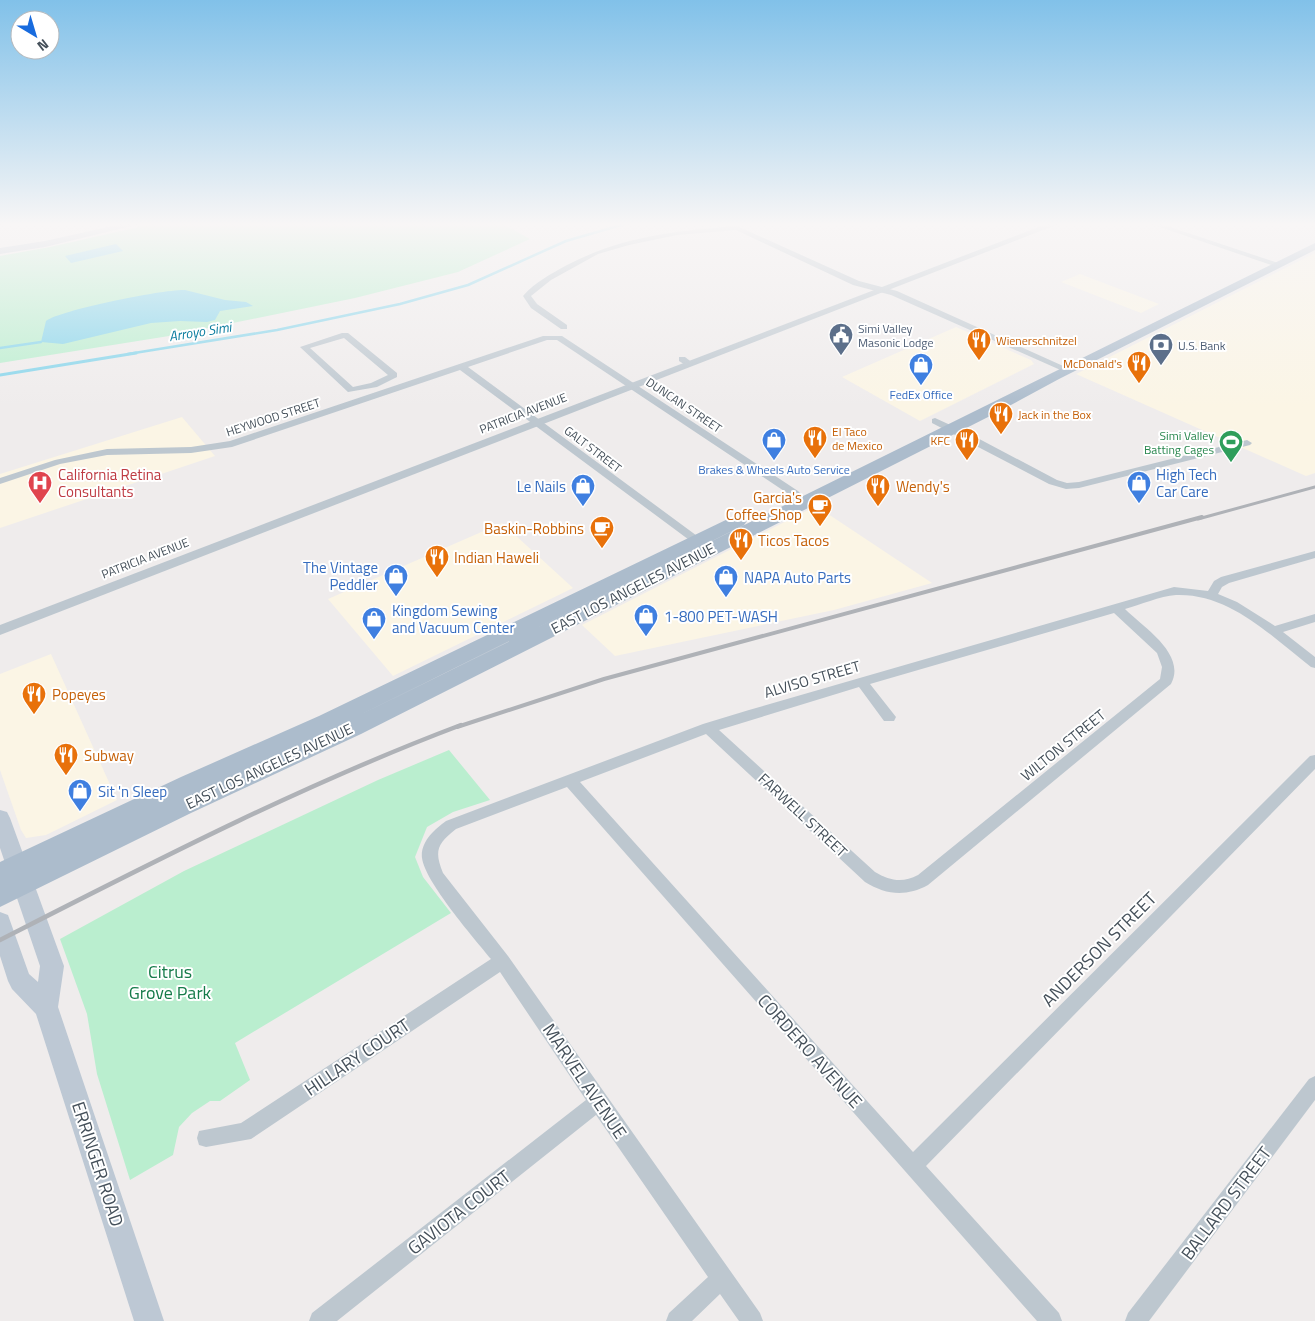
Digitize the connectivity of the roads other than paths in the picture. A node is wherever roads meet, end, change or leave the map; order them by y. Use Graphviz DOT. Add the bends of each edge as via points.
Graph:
graph roads {
  1 [pos="540,285"];
  2 [pos="862,285"];
  3 [pos="899,285"];
  4 [pos="1216,285"];
  5 [pos="1237,285"];
  6 [pos="883,291"];
  7 [pos="1167,310"];
  8 [pos="1182,313"];
  9 [pos="564,327"];
  10 [pos="572,332"];
  11 [pos="559,338"];
  12 [pos="462,367"];
  13 [pos="1062,367"];
  14 [pos="374,385"];
  15 [pos="633,386"];
  16 [pos="384,393"];
  17 [pos="950,418"];
  18 [pos="537,423"];
  19 [pos="1247,443"];
  20 [pos="0,480"];
  21 [pos="799,497"];
  22 [pos="703,546"];
  23 [pos="1315,554"];
  24 [pos="1212,594"];
  25 [pos="1116,608"];
  26 [pos="1315,618"];
  27 [pos="0,630"];
  28 [pos="1272,631"];
  29 [pos="1315,664"];
  30 [pos="862,682"];
  31 [pos="889,717"];
  32 [pos="708,728"];
  33 [pos="1315,760"];
  34 [pos="569,780"];
  35 [pos="0,818"];
  36 [pos="435,840"];
  37 [pos="13,875"];
  38 [pos="906,888"];
  39 [pos="0,896"];
  40 [pos="0,922"];
  41 [pos="502,961"];
  42 [pos="46,1007"];
  43 [pos="1315,1085"];
  44 [pos="598,1102"];
  45 [pos="206,1138"];
  46 [pos="912,1166"];
  47 [pos="722,1278"];
  48 [pos="149,1321"];
  49 [pos="320,1321"];
  50 [pos="677,1321"];
  51 [pos="752,1321"];
  52 [pos="1051,1321"];
  53 [pos="1136,1321"];
  1 -- 9 [label="street" via="527,296 534,306"];
  2 -- 6 [label="street"];
  3 -- 6 [label="street, PATRICIA AVENUE"];
  4 -- 7 [label="main road, EAST LOS ANGELES AVENUE"];
  5 -- 8 [label="main road, EAST LOS ANGELES AVENUE"];
  6 -- 13 [label="street"];
  6 -- 15 [label="street, PATRICIA AVENUE" via="686,362"];
  7 -- 8 [label="main road"];
  7 -- 13 [label="main road, EAST LOS ANGELES AVENUE"];
  8 -- 13 [label="main road, EAST LOS ANGELES AVENUE"];
  10 -- 11 [label="street"];
  11 -- 12 [label="street, HEYWOOD STREET" via="546,338"];
  11 -- 15 [label="street, DUNCAN STREET"];
  12 -- 16 [label="street, HEYWOOD STREET"];
  12 -- 18 [label="street, GALT STREET"];
  13 -- 17 [label="main road, EAST LOS ANGELES AVENUE"];
  13 -- 17 [label="main road, EAST LOS ANGELES AVENUE"];
  14 -- 14 [label="street" via="351,390 304,347 345,335 394,375"];
  14 -- 16 [label="street"];
  15 -- 18 [label="street, PATRICIA AVENUE"];
  15 -- 21 [label="street, DUNCAN STREET"];
  16 -- 20 [label="street, HEYWOOD STREET" via="232,444 191,450 99,453"];
  17 -- 19 [label="street" via="1053,482 1066,486 1079,486"];
  17 -- 21 [label="main road, EAST LOS ANGELES AVENUE"];
  18 -- 22 [label="street, GALT STREET"];
  18 -- 27 [label="street, PATRICIA AVENUE"];
  21 -- 22 [label="main road, EAST LOS ANGELES AVENUE"];
  22 -- 37 [label="main road, EAST LOS ANGELES AVENUE" via="353,728 183,806"];
  23 -- 24 [label="street" via="1225,580"];
  24 -- 25 [label="street, ALVISO STREET" via="1174,591"];
  24 -- 28 [label="street" via="1240,607"];
  25 -- 30 [label="street, ALVISO STREET"];
  25 -- 38 [label="street, WILTON STREET" via="1162,651 1168,667 1166,681 930,874"];
  26 -- 28 [label="street"];
  28 -- 29 [label="street"];
  30 -- 31 [label="street"];
  30 -- 32 [label="street, ALVISO STREET"];
  32 -- 34 [label="street, ALVISO STREET"];
  32 -- 38 [label="street, FARWELL STREET" via="870,877 887,886"];
  33 -- 46 [label="street, ANDERSON STREET"];
  34 -- 36 [label="street, ALVISO STREET" via="451,825"];
  34 -- 46 [label="street, CORDERO AVENUE"];
  35 -- 37 [label="main road, ERRINGER ROAD"];
  36 -- 41 [label="street, MARVEL AVENUE" via="429,856 436,876"];
  37 -- 39 [label="main road, EAST LOS ANGELES AVENUE"];
  37 -- 42 [label="main road, ERRINGER ROAD" via="52,966"];
  40 -- 42 [label="main road, ERRINGER ROAD" via="20,981"];
  41 -- 44 [label="street, MARVEL AVENUE"];
  41 -- 45 [label="street, HILLARY COURT" via="244,1132"];
  42 -- 48 [label="main road, ERRINGER ROAD"];
  43 -- 53 [label="street, BALLARD STREET"];
  44 -- 47 [label="street, MARVEL AVENUE"];
  44 -- 49 [label="street, GAVIOTA COURT"];
  46 -- 52 [label="street, CORDERO AVENUE"];
  47 -- 50 [label="street"];
  47 -- 51 [label="street, MARVEL AVENUE"];
}
